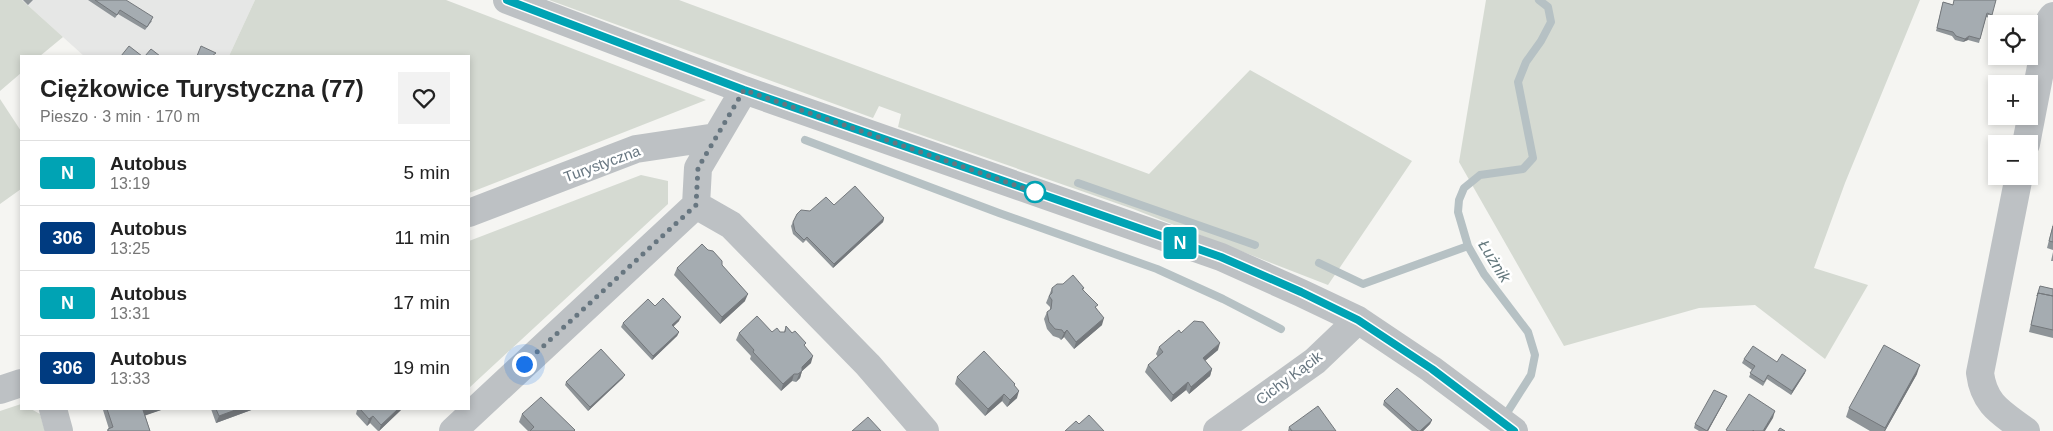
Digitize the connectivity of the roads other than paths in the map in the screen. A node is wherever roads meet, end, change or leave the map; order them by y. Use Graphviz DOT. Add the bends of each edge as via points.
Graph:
graph roads {
  1 [pos="507,0"];
  2 [pos="2053,16"];
  3 [pos="744,90"];
  4 [pos="2028,135"];
  5 [pos="716,137"];
  6 [pos="2018,185"];
  7 [pos="696,205"];
  8 [pos="470,213"];
  9 [pos="1358,320"];
  10 [pos="20,383"];
  11 [pos="0,390"];
  12 [pos="53,410"];
  13 [pos="1505,424"];
  14 [pos="59,431"];
  15 [pos="453,431"];
  16 [pos="925,431"];
  17 [pos="1217,431"];
  18 [pos="2026,431"];
  1 -- 3 [label="street"];
  2 -- 4 [label="street"];
  3 -- 5 [label="street"];
  3 -- 9 [label="street" via="1221,257"];
  5 -- 7 [label="street" via="698,168"];
  5 -- 8 [label="street, Turystyczna" via="636,149"];
  6 -- 18 [label="street" via="1980,373 1982,388 1990,403"];
  7 -- 15 [label="street"];
  7 -- 16 [label="street" via="731,225 868,365"];
  9 -- 13 [label="street" via="1432,369"];
  9 -- 17 [label="street, Cichy Kącik" via="1315,361"];
  10 -- 11 [label="street"];
  12 -- 14 [label="street"];
}
